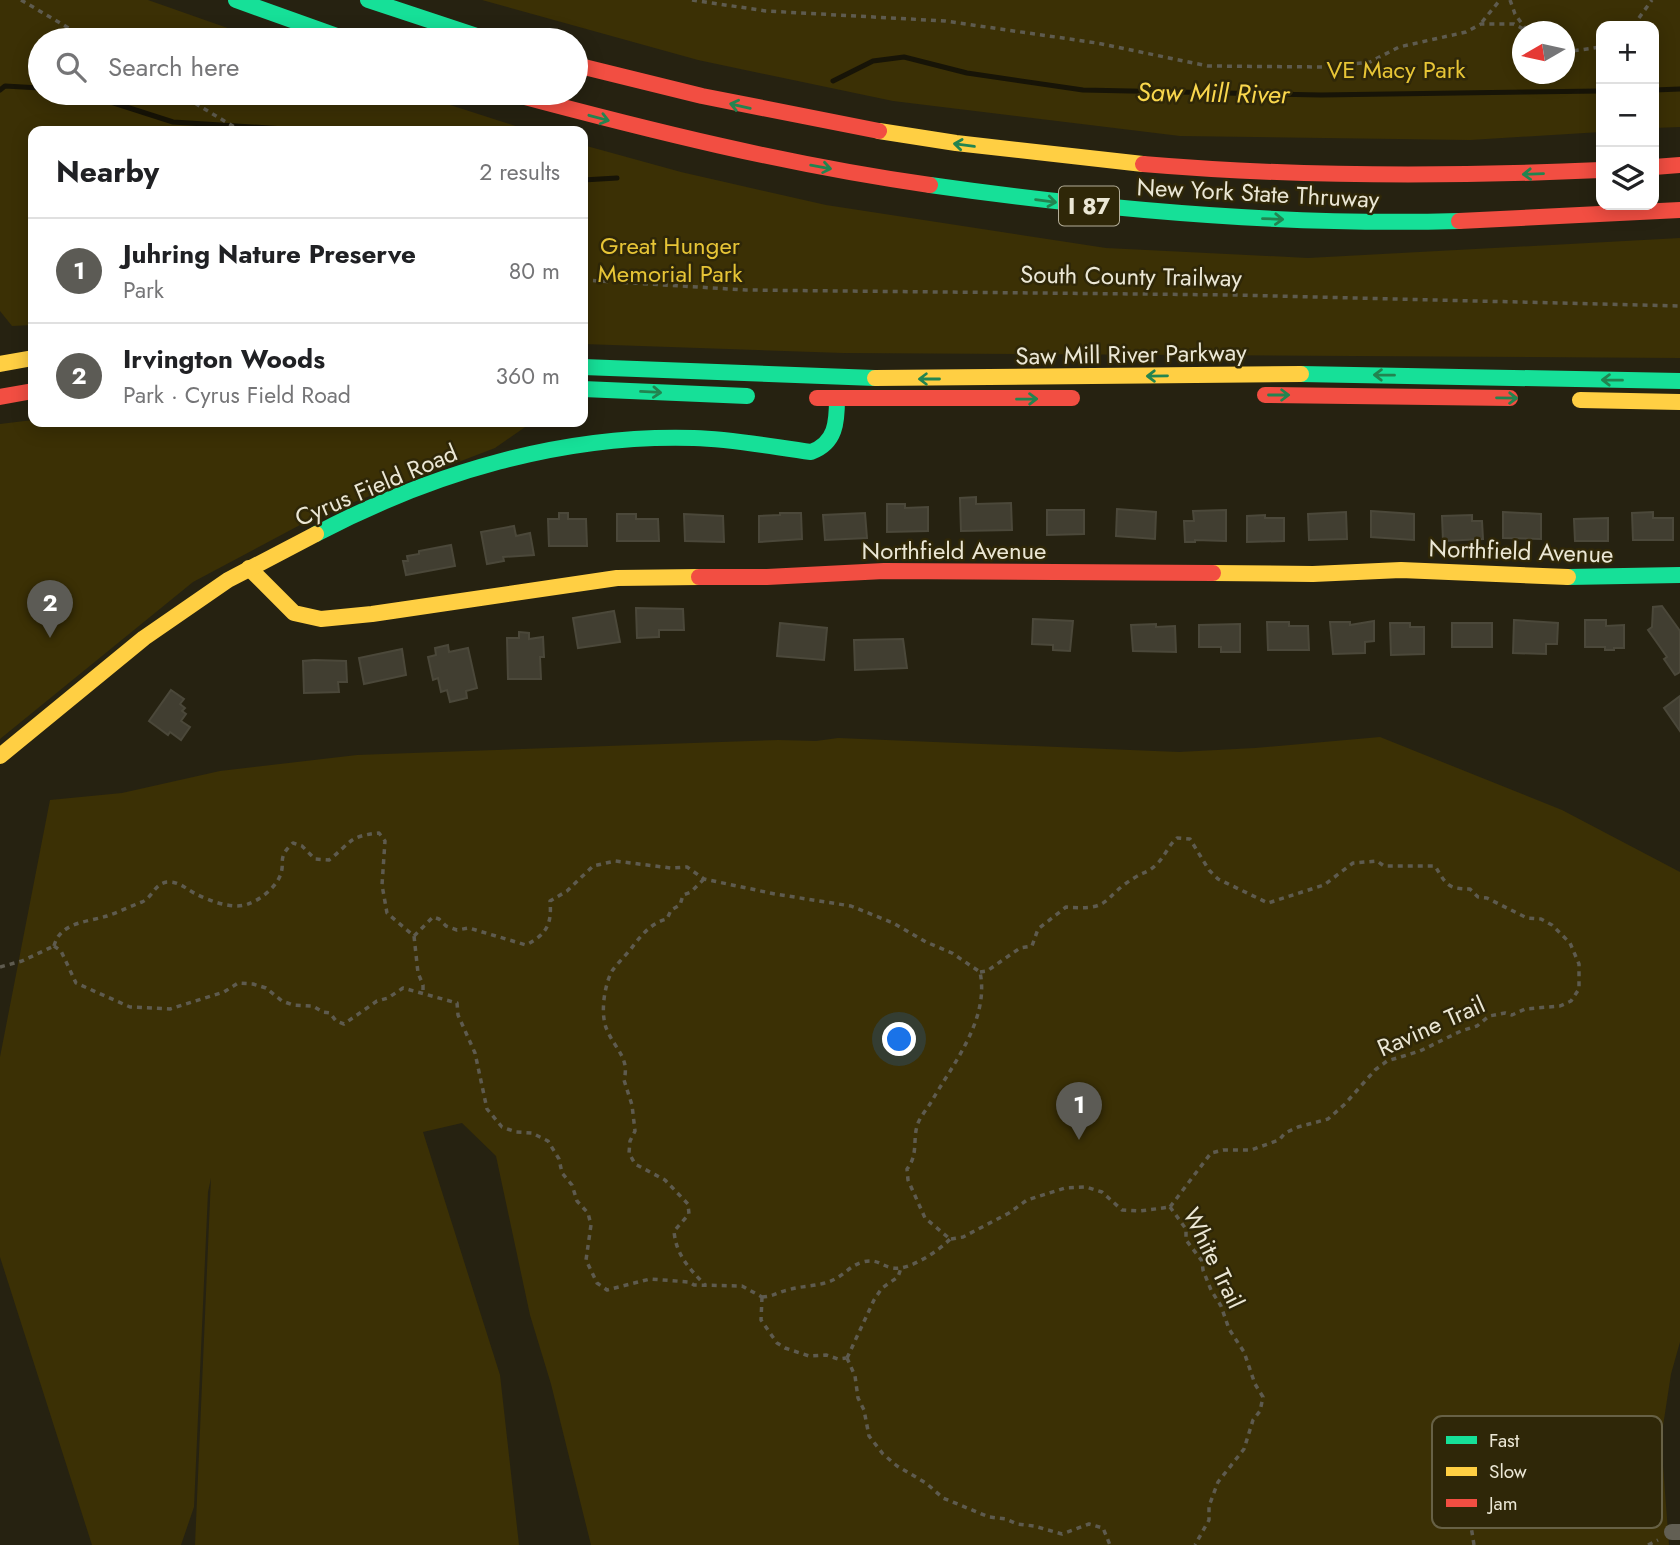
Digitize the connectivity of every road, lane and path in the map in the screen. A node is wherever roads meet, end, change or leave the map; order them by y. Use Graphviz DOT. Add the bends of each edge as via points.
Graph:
graph roads {
  1 [pos="21,0"];
  2 [pos="236,0"];
  3 [pos="368,0"];
  4 [pos="692,0"];
  5 [pos="1500,0"];
  6 [pos="1510,0"];
  7 [pos="1652,0"];
  8 [pos="1520,21"];
  9 [pos="1637,21"];
  10 [pos="1481,24"];
  11 [pos="1512,24"];
  12 [pos="69,28"];
  13 [pos="314,28"];
  14 [pos="453,28"];
  15 [pos="1596,48"];
  16 [pos="1575,51"];
  17 [pos="588,68"];
  18 [pos="198,105"];
  19 [pos="554,105"];
  20 [pos="233,126"];
  21 [pos="1680,165"];
  22 [pos="1659,167"];
  23 [pos="1596,170"];
  24 [pos="1680,210"];
  25 [pos="588,280"];
  26 [pos="1680,306"];
  27 [pos="28,359"];
  28 [pos="0,364"];
  29 [pos="588,367"];
  30 [pos="1680,381"];
  31 [pos="588,389"];
  32 [pos="28,392"];
  33 [pos="1248,395"];
  34 [pos="0,397"];
  35 [pos="768,397"];
  36 [pos="805,398"];
  37 [pos="837,398"];
  38 [pos="1082,398"];
  39 [pos="1526,398"];
  40 [pos="1563,399"];
  41 [pos="1680,402"];
  42 [pos="249,568"];
  43 [pos="1680,575"];
  44 [pos="0,756"];
  45 [pos="704,879"];
  46 [pos="414,936"];
  47 [pos="54,946"];
  48 [pos="0,967"];
  49 [pos="981,972"];
  50 [pos="423,994"];
  51 [pos="1170,1207"];
  52 [pos="950,1239"];
  53 [pos="901,1268"];
  54 [pos="705,1285"];
  55 [pos="762,1297"];
  56 [pos="847,1358"];
  57 [pos="1110,1545"];
  58 [pos="1195,1545"];
  1 -- 12 [label="path"];
  2 -- 13 [label="main road"];
  3 -- 14 [label="main road"];
  4 -- 10 [label="path" via="766,11 945,21 1097,43 1208,66 1324,67 1370,62 1399,47"];
  5 -- 10 [label="path"];
  6 -- 8 [label="path"];
  7 -- 9 [label="path"];
  10 -- 11 [label="path"];
  15 -- 16 [label="path"];
  23 -- 17 [label="main road, New York State Thruway / I 87, one-way" via="1313,176 1065,159 814,121"];
  18 -- 20 [label="path"];
  19 -- 24 [label="main road, New York State Thruway / I 87, one-way" via="754,154 1066,204 1242,218 1380,222"];
  21 -- 22 [label="main road"];
  25 -- 26 [label="path, South County Trailway" via="746,289"];
  27 -- 28 [label="main road"];
  30 -- 29 [label="main road, Saw Mill River Parkway, one-way" via="1325,374 826,378"];
  31 -- 35 [label="main road, one-way"];
  32 -- 34 [label="main road"];
  33 -- 39 [label="main road, Saw Mill River Parkway, one-way"];
  36 -- 37 [label="main road, Saw Mill River Parkway"];
  37 -- 38 [label="main road, Saw Mill River Parkway, one-way"];
  37 -- 42 [label="main road, Cyrus Field Road" via="835,432 816,451 695,438 561,447 494,461 424,485 335,523"];
  40 -- 41 [label="main road"];
  42 -- 43 [label="main road, Northfield Avenue" via="294,613 321,619 617,578 884,571 1313,574 1401,570 1593,578"];
  42 -- 44 [label="main road, Cyrus Field Road" via="144,638"];
  45 -- 46 [label="path" via="687,867 615,861 593,866 550,901 550,924 545,933 526,944 469,928 457,930 433,917"];
  45 -- 49 [label="path" via="851,906 953,953"];
  45 -- 54 [label="path" via="671,909 667,919 648,928 612,972 603,1017 627,1070 624,1080 630,1091 635,1131 629,1153 635,1164 665,1180 688,1204 689,1214 674,1231 675,1241 682,1260"];
  46 -- 47 [label="path" via="387,913 382,885 385,841 379,833 350,840 329,860 315,859 293,843 272,888 250,904 238,907 166,882 156,886 148,900 72,925"];
  46 -- 50 [label="path"];
  47 -- 48 [label="path"];
  47 -- 50 [label="path" via="76,983 130,1007 170,1010 238,983 253,984 282,1001 330,1013 344,1024 403,988"];
  49 -- 51 [label="path, Ravine Trail" via="1020,948 1032,946 1038,929 1066,907 1093,908 1106,902 1135,876 1160,862 1177,838 1190,839 1217,879 1268,903 1324,884 1353,863 1377,860 1384,866 1435,866 1446,884 1470,889 1478,897 1527,918 1541,919 1570,943 1579,964 1579,989 1571,1001 1489,1016 1477,1026 1387,1061 1328,1119 1251,1150 1211,1153"];
  49 -- 52 [label="path" via="972,1034 919,1122 914,1161 907,1168 925,1218"];
  50 -- 54 [label="path" via="457,1003 475,1053 487,1109 502,1126 548,1141 559,1159 577,1201 588,1213 591,1225 586,1260 597,1283 607,1290 650,1279"];
  51 -- 52 [label="path, White Trail" via="1122,1210 1101,1192 1065,1188 1027,1200 963,1237"];
  51 -- 58 [label="path, White Trail" via="1202,1261 1211,1290 1263,1396 1244,1449 1218,1482 1209,1520"];
  52 -- 53 [label="path, White Trail" via="932,1254"];
  53 -- 55 [label="path" via="876,1260 863,1262 828,1282"];
  53 -- 56 [label="path" via="898,1278 874,1300"];
  54 -- 55 [label="path" via="742,1286"];
  55 -- 56 [label="path" via="761,1320 777,1343 809,1356"];
  56 -- 57 [label="path" via="869,1436 897,1466 943,1498 989,1517 1062,1534 1089,1524 1103,1528"];
}
